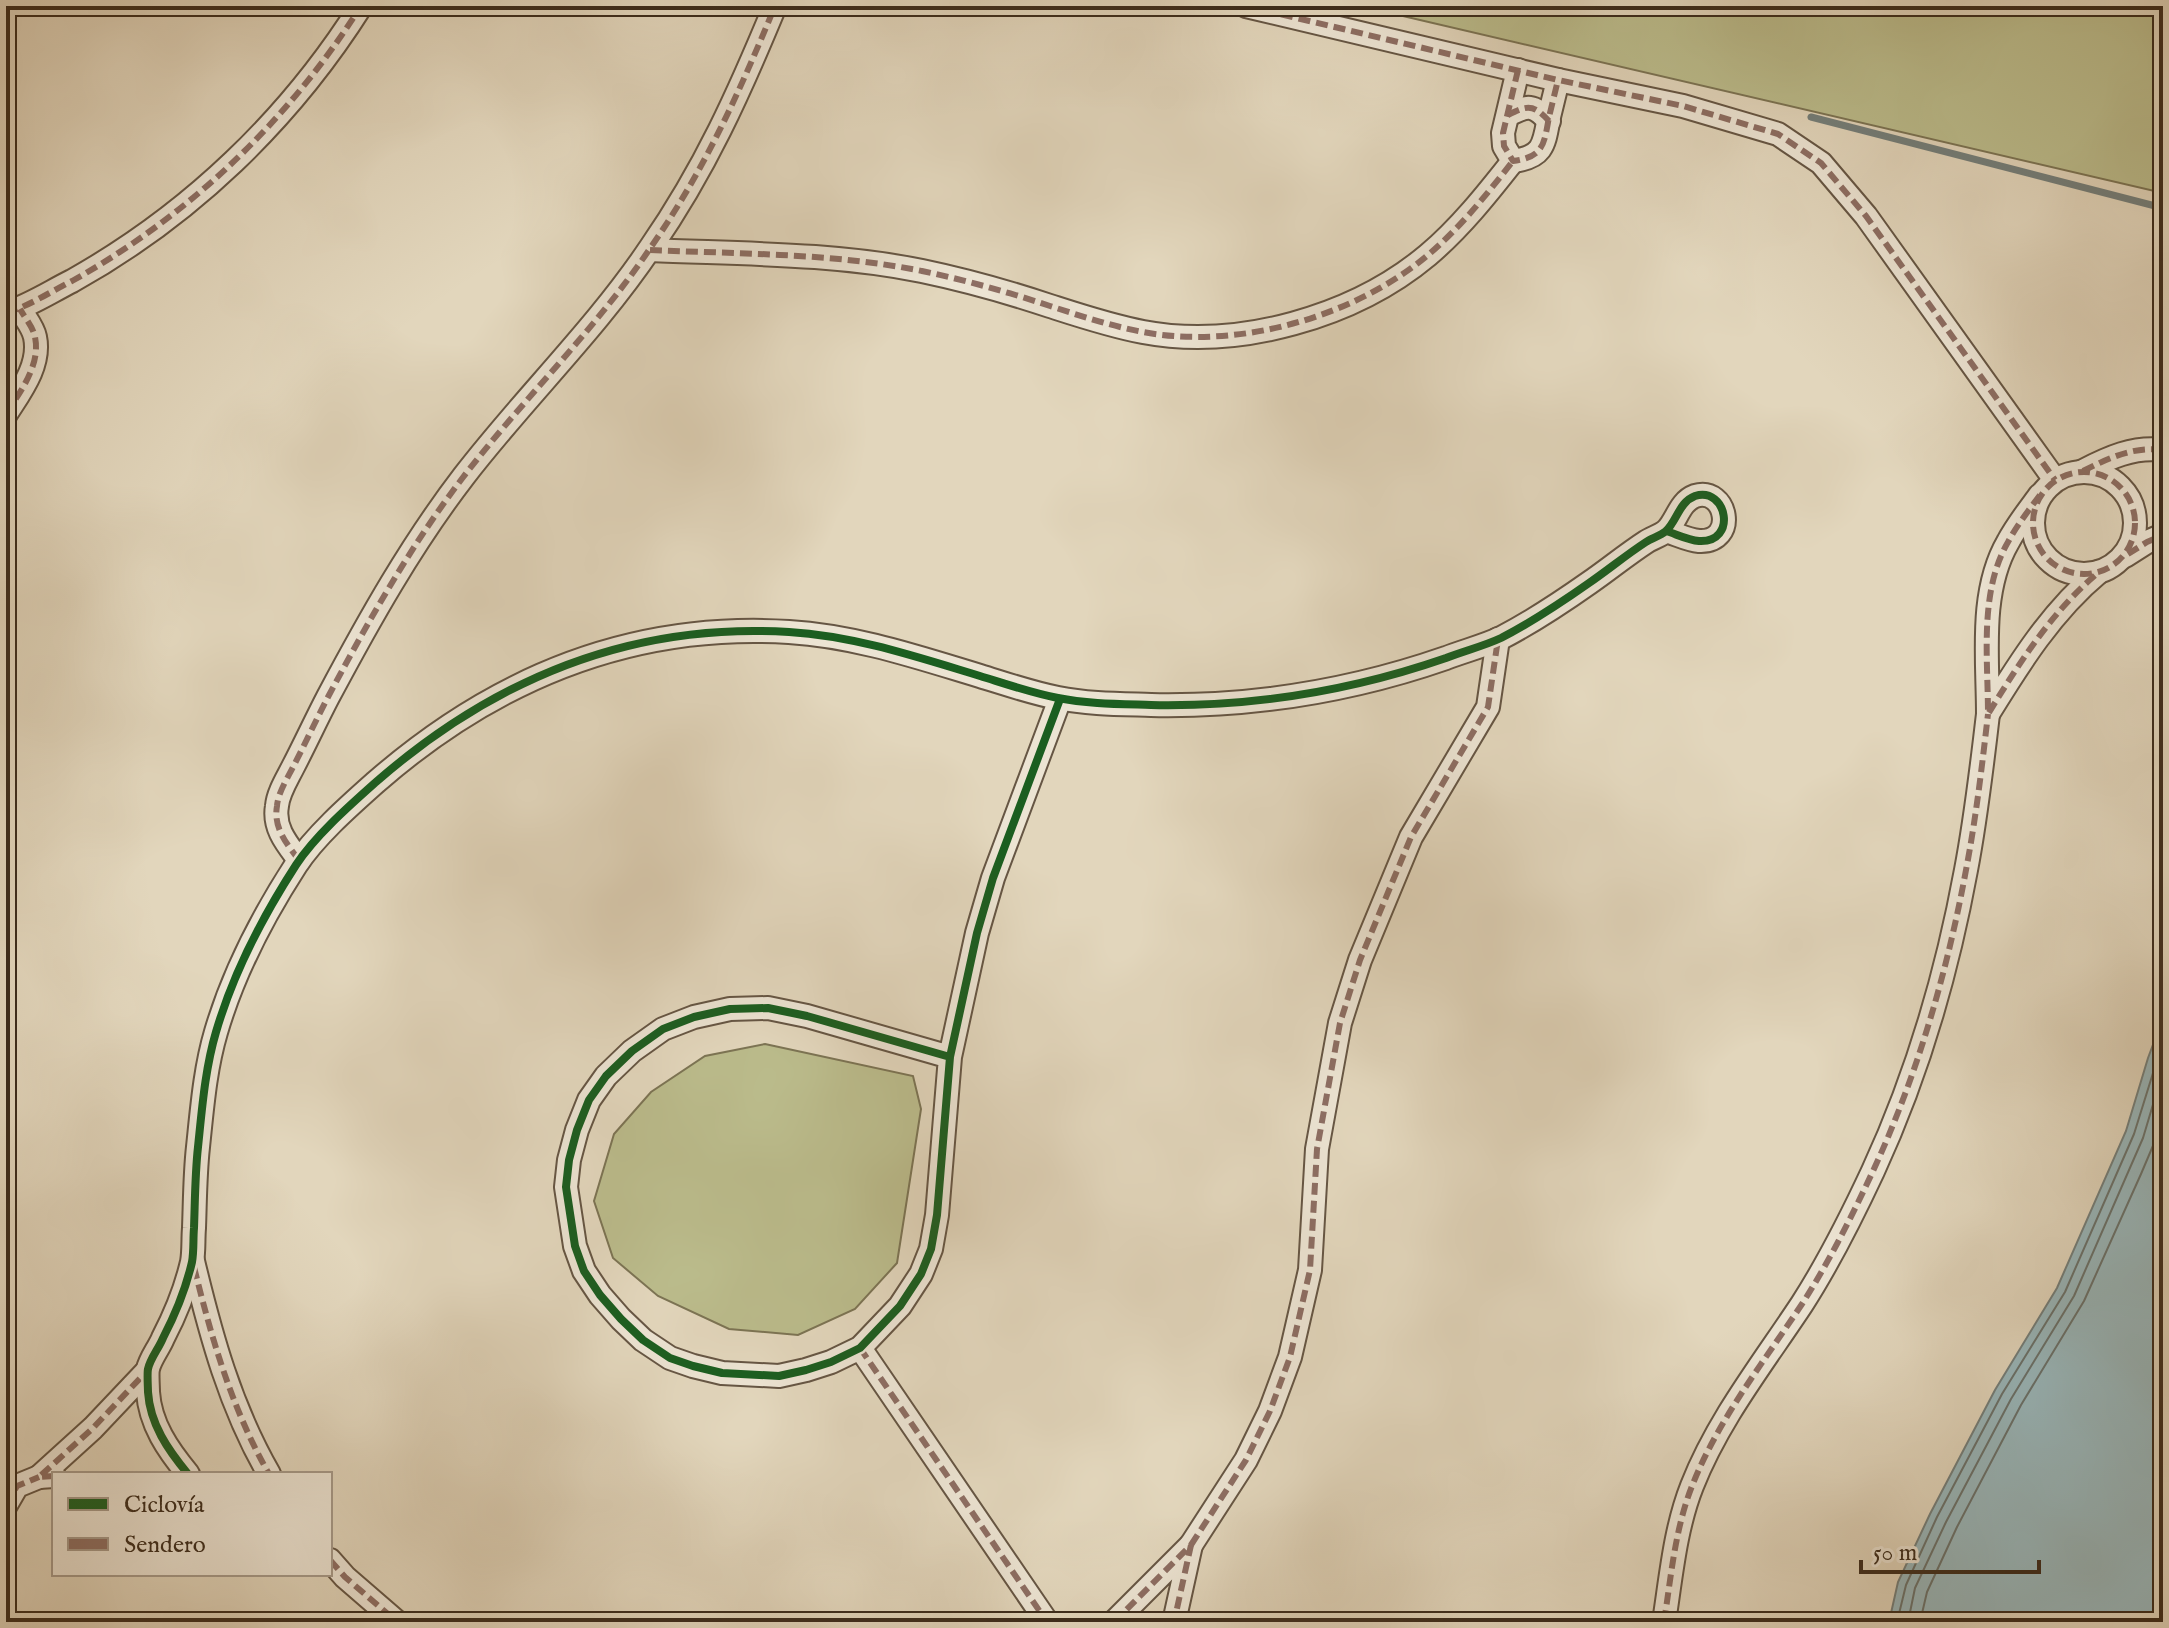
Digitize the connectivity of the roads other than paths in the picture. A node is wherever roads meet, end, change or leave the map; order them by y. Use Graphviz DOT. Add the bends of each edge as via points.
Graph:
graph roads {
  1 [pos="361,6"];
  2 [pos="775,6"];
  3 [pos="1246,6"];
  4 [pos="1518,70"];
  5 [pos="1558,80"];
  6 [pos="1508,115"];
  7 [pos="1549,121"];
  8 [pos="1513,161"];
  9 [pos="650,250"];
  10 [pos="13,311"];
  11 [pos="6,414"];
  12 [pos="2163,450"];
  13 [pos="2083,471"];
  14 [pos="2048,488"];
  15 [pos="1666,531"];
  16 [pos="2163,535"];
  17 [pos="2121,559"];
  18 [pos="2099,572"];
  19 [pos="1498,639"];
  20 [pos="1060,699"];
  21 [pos="1988,714"];
  22 [pos="299,860"];
  23 [pos="950,1057"];
  24 [pos="193,1260"];
  25 [pos="860,1348"];
  26 [pos="147,1371"];
  27 [pos="186,1472"];
  28 [pos="268,1472"];
  29 [pos="46,1476"];
  30 [pos="10,1491"];
  31 [pos="1191,1545"];
  32 [pos="332,1562"];
  33 [pos="397,1622"];
  34 [pos="1047,1622"];
  35 [pos="1114,1622"];
  36 [pos="1174,1622"];
  37 [pos="1664,1622"];
  1 -- 10 [label="street" via="276,121 214,181 132,245"];
  2 -- 9 [label="street" via="716,141"];
  3 -- 4 [label="street"];
  4 -- 5 [label="street"];
  4 -- 6 [label="street"];
  5 -- 7 [label="street"];
  5 -- 14 [label="street" via="1683,106 1778,134 1821,163 1866,216"];
  6 -- 7 [label="street" via="1531,107"];
  6 -- 8 [label="street" via="1504,146"];
  7 -- 8 [label="street" via="1536,154"];
  8 -- 9 [label="street" via="1457,228 1396,278 1296,323 1220,336 1147,333 985,286 854,261"];
  9 -- 22 [label="street" via="464,477 373,613 276,805 283,839"];
  10 -- 11 [label="street" via="35,337 35,354 32,371"];
  12 -- 13 [label="street" via="2147,448 2111,457"];
  13 -- 14 [label="street"];
  13 -- 17 [label="street" via="2110,478 2133,507 2134,534"];
  14 -- 18 [label="street" via="2036,504 2033,523 2040,550 2061,569"];
  14 -- 21 [label="street" via="2007,543 1994,575 1988,615"];
  15 -- 19 [label="street"];
  16 -- 17 [label="street"];
  17 -- 18 [label="street"];
  18 -- 21 [label="street" via="2056,614"];
  19 -- 20 [label="street" via="1397,675 1260,701 1183,705"];
  19 -- 31 [label="street" via="1488,707 1411,837 1340,1023 1317,1149 1310,1270 1290,1357 1246,1460"];
  20 -- 22 [label="street" via="834,637 692,633 630,645 523,682 452,723 359,797"];
  20 -- 23 [label="street" via="993,878"];
  21 -- 37 [label="street" via="1950,946 1905,1093 1837,1243 1736,1402 1691,1487"];
  22 -- 24 [label="street" via="235,981 215,1035 197,1156"];
  23 -- 25 [label="street" via="931,1249 900,1306"];
  23 -- 25 [label="street" via="807,1016 768,1008 730,1009 663,1029 632,1051 589,1100 577,1130 566,1187 575,1246 600,1295 643,1340 693,1366 748,1376 806,1370"];
  24 -- 26 [label="street"];
  24 -- 28 [label="street" via="232,1399"];
  25 -- 34 [label="street"];
  26 -- 27 [label="street" via="149,1405 158,1430"];
  26 -- 29 [label="street"];
  29 -- 30 [label="street"];
  31 -- 35 [label="street"];
  31 -- 36 [label="street"];
  32 -- 33 [label="street"];
}
